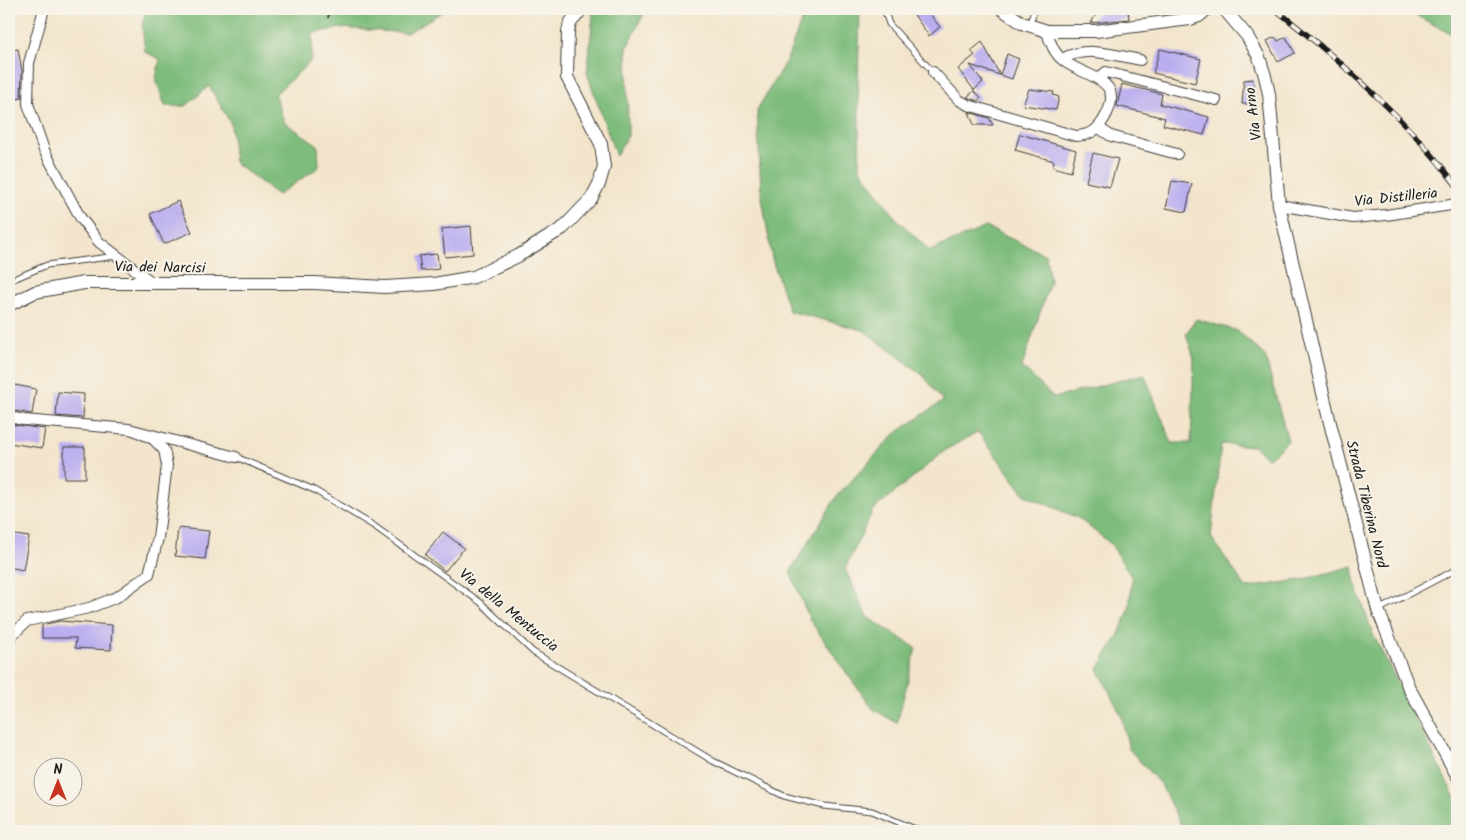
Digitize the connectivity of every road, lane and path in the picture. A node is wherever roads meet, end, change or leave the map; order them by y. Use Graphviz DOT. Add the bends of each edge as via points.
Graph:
graph roads {
  1 [pos="44,9"];
  2 [pos="330,9"];
  3 [pos="582,9"];
  4 [pos="884,9"];
  5 [pos="1002,9"];
  6 [pos="1035,9"];
  7 [pos="1207,9"];
  8 [pos="1224,9"];
  9 [pos="328,18"];
  10 [pos="1029,26"];
  11 [pos="1047,31"];
  12 [pos="1062,60"];
  13 [pos="1140,60"];
  14 [pos="932,72"];
  15 [pos="1099,78"];
  16 [pos="1216,100"];
  17 [pos="1099,128"];
  18 [pos="1177,154"];
  19 [pos="1457,204"];
  20 [pos="1279,205"];
  21 [pos="1284,228"];
  22 [pos="118,256"];
  23 [pos="9,281"];
  24 [pos="154,284"];
  25 [pos="9,305"];
  26 [pos="9,417"];
  27 [pos="136,431"];
  28 [pos="236,457"];
  29 [pos="1457,569"];
  30 [pos="1378,610"];
  31 [pos="9,638"];
  32 [pos="1457,775"];
  33 [pos="920,831"];
  1 -- 22 [label="street" via="29,64 28,104 44,150 80,217 100,242"];
  2 -- 9 [label="path"];
  3 -- 24 [label="street, Via dei Narcisi" via="570,23 568,32 567,77 601,144 604,167 591,199 563,228 474,278 434,284 385,287 314,283"];
  4 -- 14 [label="lane" via="889,24"];
  5 -- 10 [label="street"];
  6 -- 10 [label="lane"];
  7 -- 11 [label="street" via="1199,16 1159,24 1096,31"];
  8 -- 20 [label="street, Via Arno" via="1247,36 1265,76"];
  10 -- 11 [label="street"];
  11 -- 12 [label="street"];
  12 -- 13 [label="street" via="1071,54 1093,51"];
  12 -- 15 [label="street"];
  14 -- 17 [label="street" via="968,106 1076,136 1087,135"];
  15 -- 16 [label="street" via="1106,72"];
  15 -- 17 [label="street" via="1108,87 1112,100"];
  17 -- 18 [label="street" via="1111,136"];
  19 -- 20 [label="street, Via Distilleria" via="1354,218"];
  20 -- 21 [label="street, Via Arno"];
  21 -- 30 [label="street, Strada Tiberina Nord"];
  22 -- 23 [label="lane" via="47,265"];
  22 -- 24 [label="street"];
  24 -- 25 [label="street, Via dei Narcisi" via="109,282 74,285 35,292"];
  26 -- 27 [label="street, Via della Mentuccia"];
  27 -- 28 [label="street, Via della Mentuccia"];
  27 -- 31 [label="street, Via della Mentuccia" via="153,439 164,450 167,465 158,538 149,574 117,597 89,608 27,622"];
  28 -- 33 [label="lane, Via della Mentuccia" via="314,490 374,526 480,602 533,652 713,761 784,796 824,806 872,811"];
  29 -- 30 [label="lane"];
  30 -- 32 [label="street, Strada Tiberina Nord" via="1410,688"];
}
